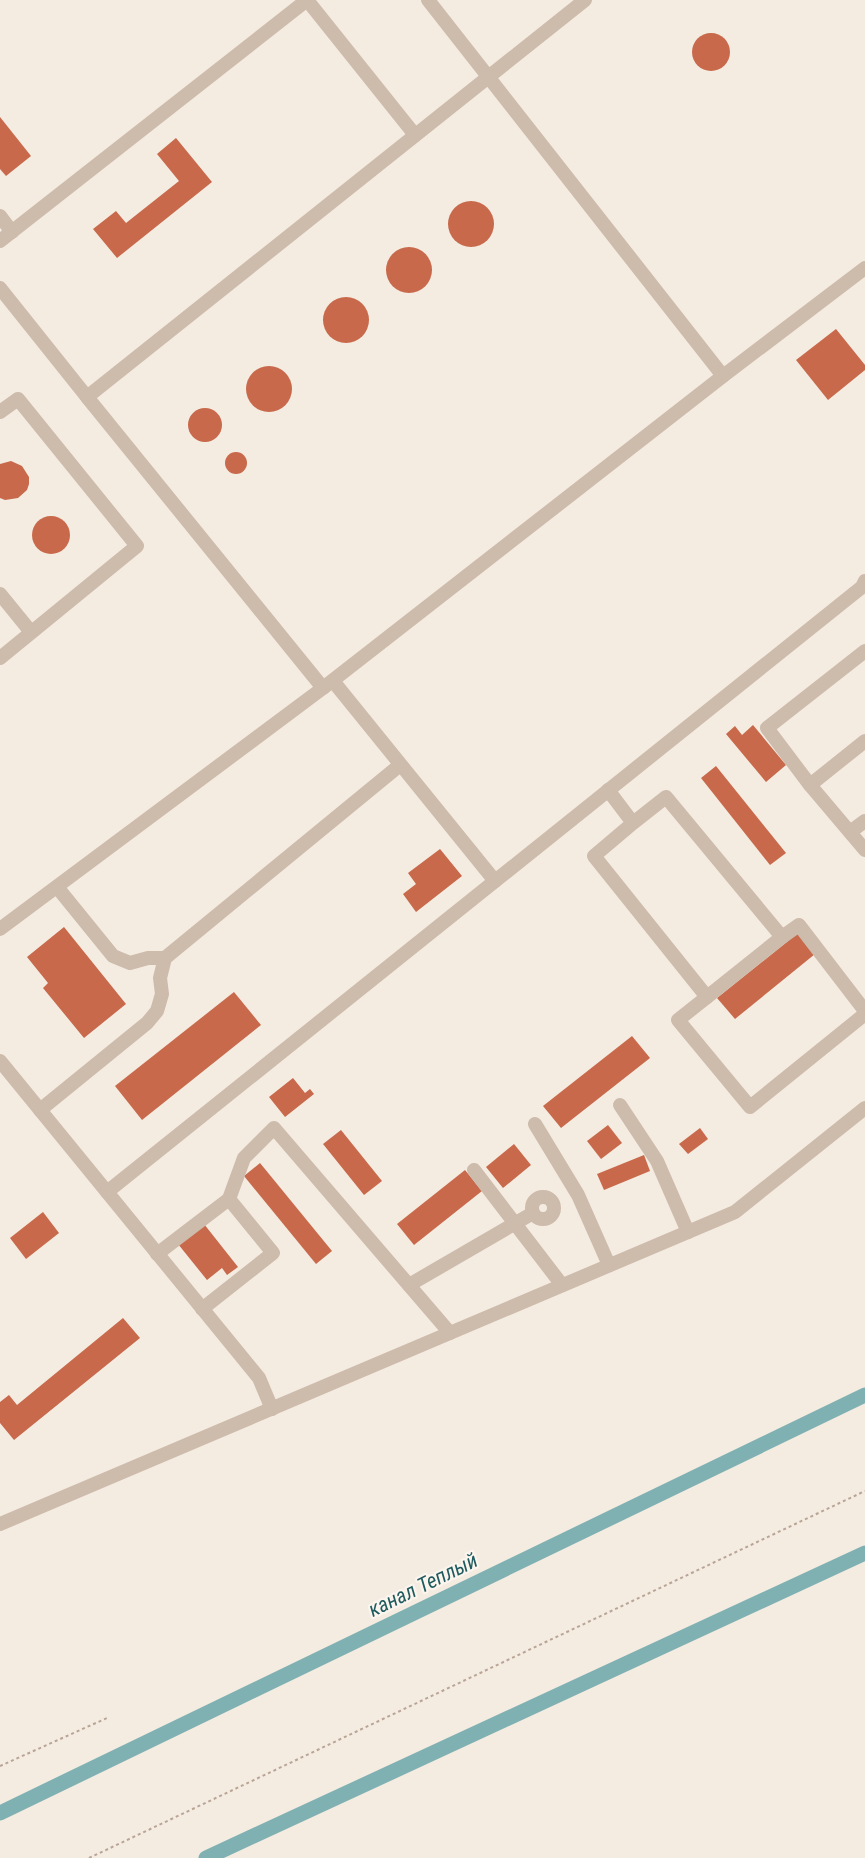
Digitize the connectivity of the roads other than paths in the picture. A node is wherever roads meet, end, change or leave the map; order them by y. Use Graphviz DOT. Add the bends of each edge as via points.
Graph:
graph roads {
  1 [pos="428,0"];
  2 [pos="585,0"];
  3 [pos="489,76"];
  4 [pos="415,135"];
  5 [pos="0,216"];
  6 [pos="12,232"];
  7 [pos="0,241"];
  8 [pos="865,268"];
  9 [pos="0,288"];
  10 [pos="723,376"];
  11 [pos="87,397"];
  12 [pos="0,412"];
  13 [pos="865,581"];
  14 [pos="0,594"];
  15 [pos="31,632"];
  16 [pos="865,651"];
  17 [pos="0,658"];
  18 [pos="328,685"];
  19 [pos="865,741"];
  20 [pos="400,765"];
  21 [pos="810,785"];
  22 [pos="608,790"];
  23 [pos="865,821"];
  24 [pos="633,824"];
  25 [pos="850,832"];
  26 [pos="865,850"];
  27 [pos="495,881"];
  28 [pos="57,887"];
  29 [pos="0,929"];
  30 [pos="782,937"];
  31 [pos="165,958"];
  32 [pos="707,997"];
  33 [pos="865,1012"];
  34 [pos="0,1061"];
  35 [pos="620,1105"];
  36 [pos="865,1108"];
  37 [pos="40,1110"];
  38 [pos="535,1124"];
  39 [pos="474,1170"];
  40 [pos="106,1192"];
  41 [pos="229,1199"];
  42 [pos="533,1213"];
  43 [pos="515,1224"];
  44 [pos="688,1232"];
  45 [pos="157,1254"];
  46 [pos="609,1265"];
  47 [pos="409,1285"];
  48 [pos="562,1285"];
  49 [pos="202,1309"];
  50 [pos="450,1333"];
  51 [pos="272,1409"];
  52 [pos="0,1524"];
  1 -- 3 [label="lane"];
  2 -- 3 [label="lane"];
  3 -- 4 [label="lane"];
  3 -- 10 [label="lane"];
  4 -- 6 [label="lane" via="307,0"];
  4 -- 11 [label="lane"];
  5 -- 6 [label="lane"];
  6 -- 7 [label="lane"];
  8 -- 10 [label="lane"];
  9 -- 11 [label="lane"];
  10 -- 18 [label="lane"];
  11 -- 18 [label="lane"];
  12 -- 15 [label="lane" via="18,399 137,546"];
  13 -- 22 [label="lane"];
  14 -- 15 [label="lane"];
  15 -- 17 [label="lane"];
  16 -- 21 [label="lane" via="767,728"];
  18 -- 20 [label="lane"];
  18 -- 28 [label="lane"];
  19 -- 21 [label="lane"];
  20 -- 27 [label="lane"];
  20 -- 31 [label="lane"];
  21 -- 25 [label="lane"];
  22 -- 24 [label="lane"];
  22 -- 27 [label="lane"];
  23 -- 25 [label="lane"];
  24 -- 30 [label="lane" via="666,797"];
  24 -- 32 [label="lane" via="594,856"];
  25 -- 26 [label="lane"];
  27 -- 40 [label="lane"];
  28 -- 29 [label="lane"];
  28 -- 31 [label="lane" via="113,956 130,963"];
  30 -- 32 [label="lane"];
  30 -- 33 [label="lane" via="799,925"];
  31 -- 37 [label="lane" via="157,1011"];
  32 -- 33 [label="lane" via="678,1020 750,1107"];
  34 -- 37 [label="lane"];
  35 -- 44 [label="lane" via="657,1161"];
  36 -- 44 [label="lane" via="735,1212"];
  37 -- 40 [label="lane"];
  38 -- 46 [label="lane" via="578,1195"];
  39 -- 43 [label="lane"];
  40 -- 45 [label="lane"];
  41 -- 45 [label="lane"];
  41 -- 47 [label="lane" via="244,1158 274,1128"];
  41 -- 49 [label="lane" via="273,1253"];
  42 -- 43 [label="lane"];
  43 -- 47 [label="lane"];
  43 -- 48 [label="lane"];
  44 -- 46 [label="lane"];
  45 -- 49 [label="lane"];
  46 -- 48 [label="lane"];
  47 -- 50 [label="lane"];
  48 -- 50 [label="lane"];
  49 -- 51 [label="lane" via="259,1378"];
  50 -- 51 [label="lane"];
  51 -- 52 [label="lane"];
}
